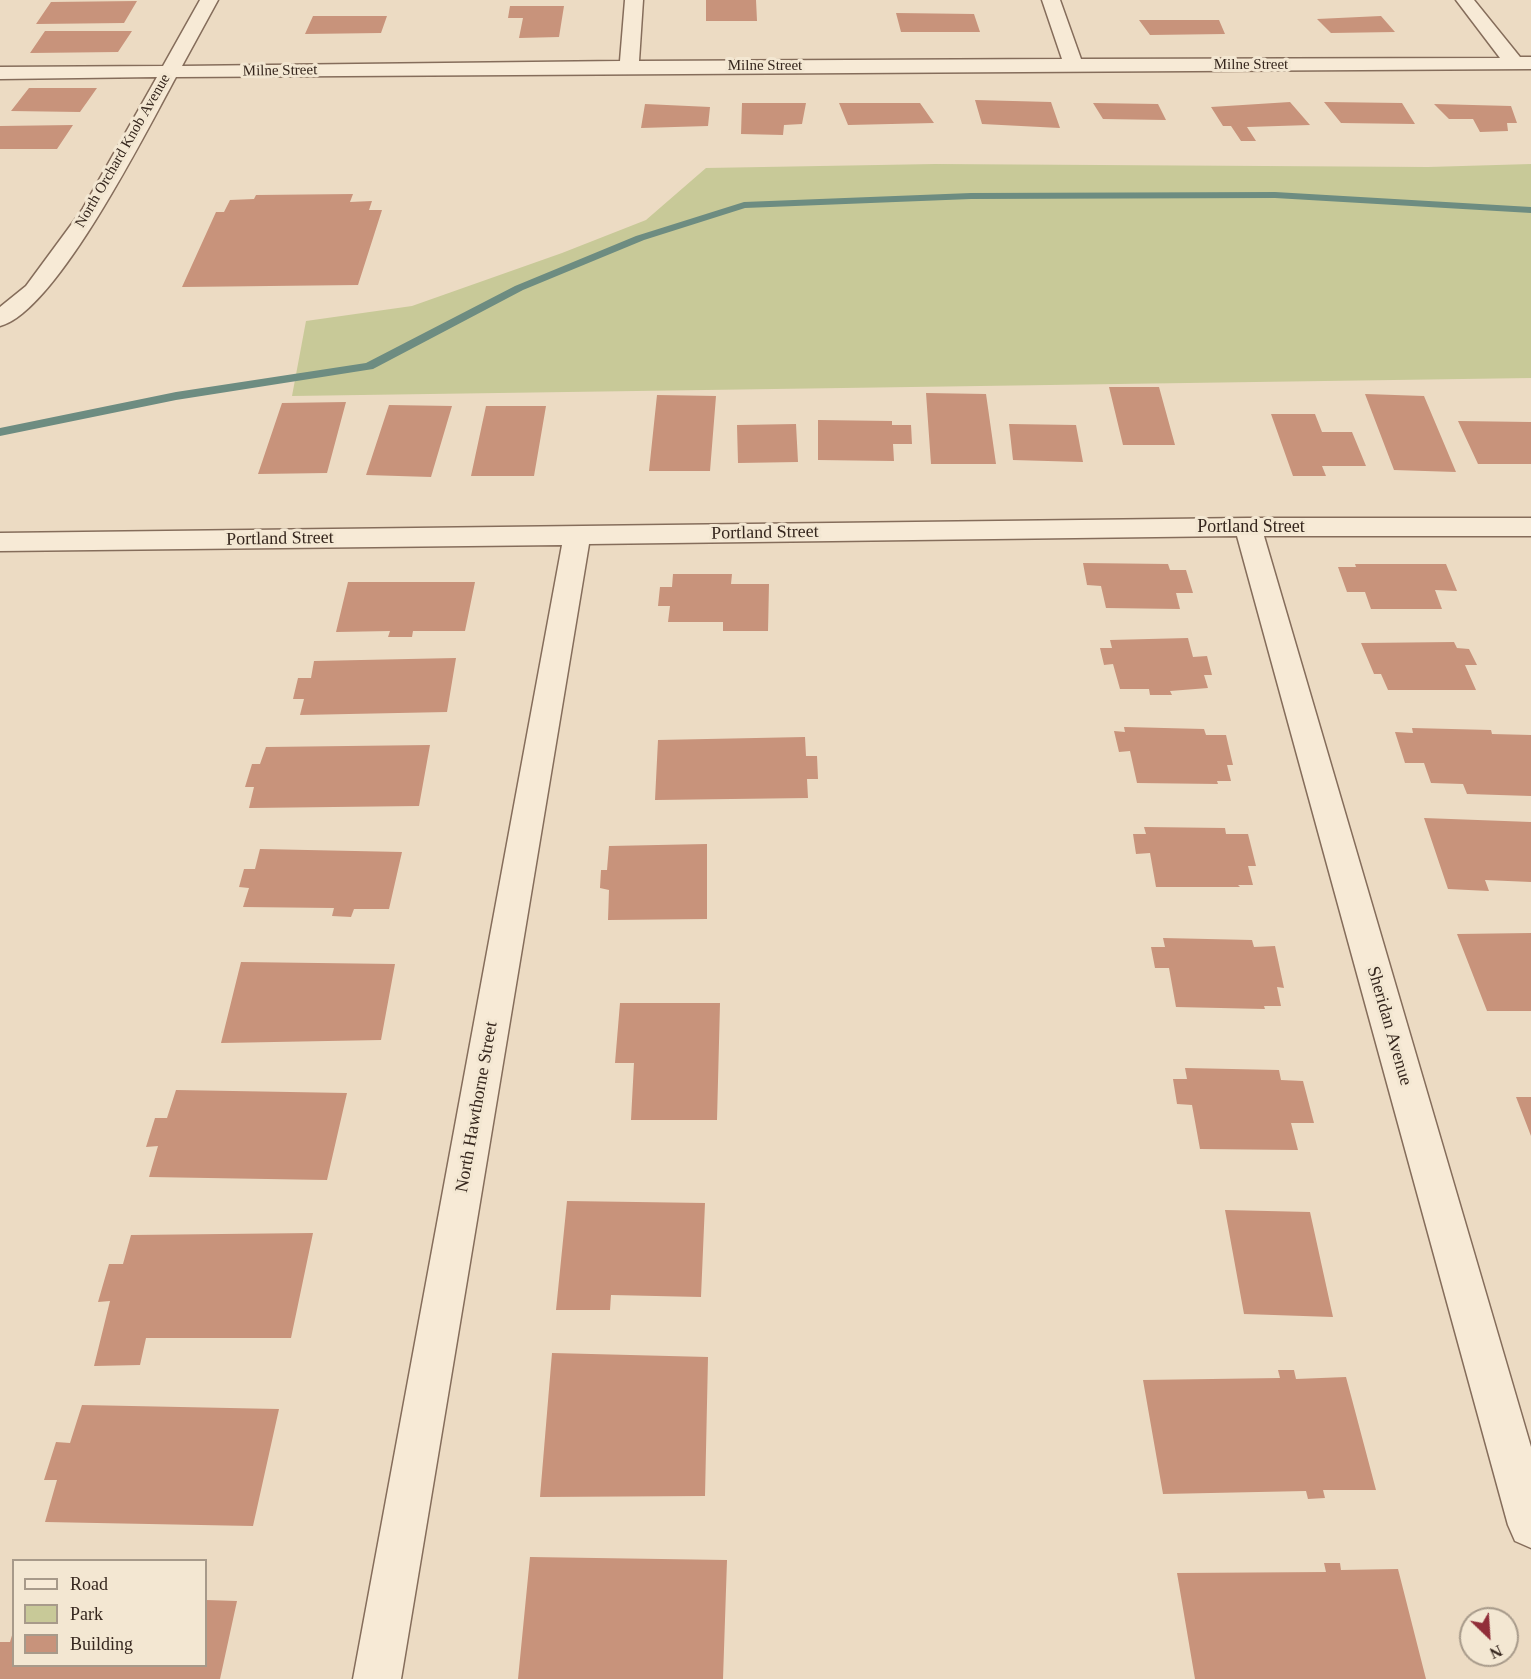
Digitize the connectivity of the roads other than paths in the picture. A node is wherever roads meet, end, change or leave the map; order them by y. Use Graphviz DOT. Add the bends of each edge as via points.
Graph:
graph roads {
  1 [pos="209,0"];
  2 [pos="634,0"];
  3 [pos="1051,0"];
  4 [pos="1465,0"];
  5 [pos="1523,64"];
  6 [pos="1074,66"];
  7 [pos="629,67"];
  8 [pos="168,73"];
  9 [pos="0,74"];
  10 [pos="0,319"];
  11 [pos="1248,527"];
  12 [pos="1531,527"];
  13 [pos="577,535"];
  14 [pos="0,542"];
  15 [pos="1531,1525"];
  16 [pos="377,1679"];
  1 -- 8 [label="street, North Orchard Knob Avenue"];
  2 -- 7 [label="street"];
  3 -- 6 [label="street"];
  4 -- 5 [label="street"];
  5 -- 6 [label="street, Milne Street"];
  6 -- 7 [label="street, Milne Street"];
  7 -- 8 [label="street, Milne Street"];
  8 -- 9 [label="street, Milne Street"];
  8 -- 10 [label="street, North Orchard Knob Avenue" via="92,211 34,291"];
  11 -- 12 [label="street, Portland Street"];
  11 -- 13 [label="street, Portland Street"];
  11 -- 15 [label="street, Sheridan Avenue"];
  13 -- 14 [label="street, Portland Street"];
  13 -- 16 [label="street, North Hawthorne Street"];
}
